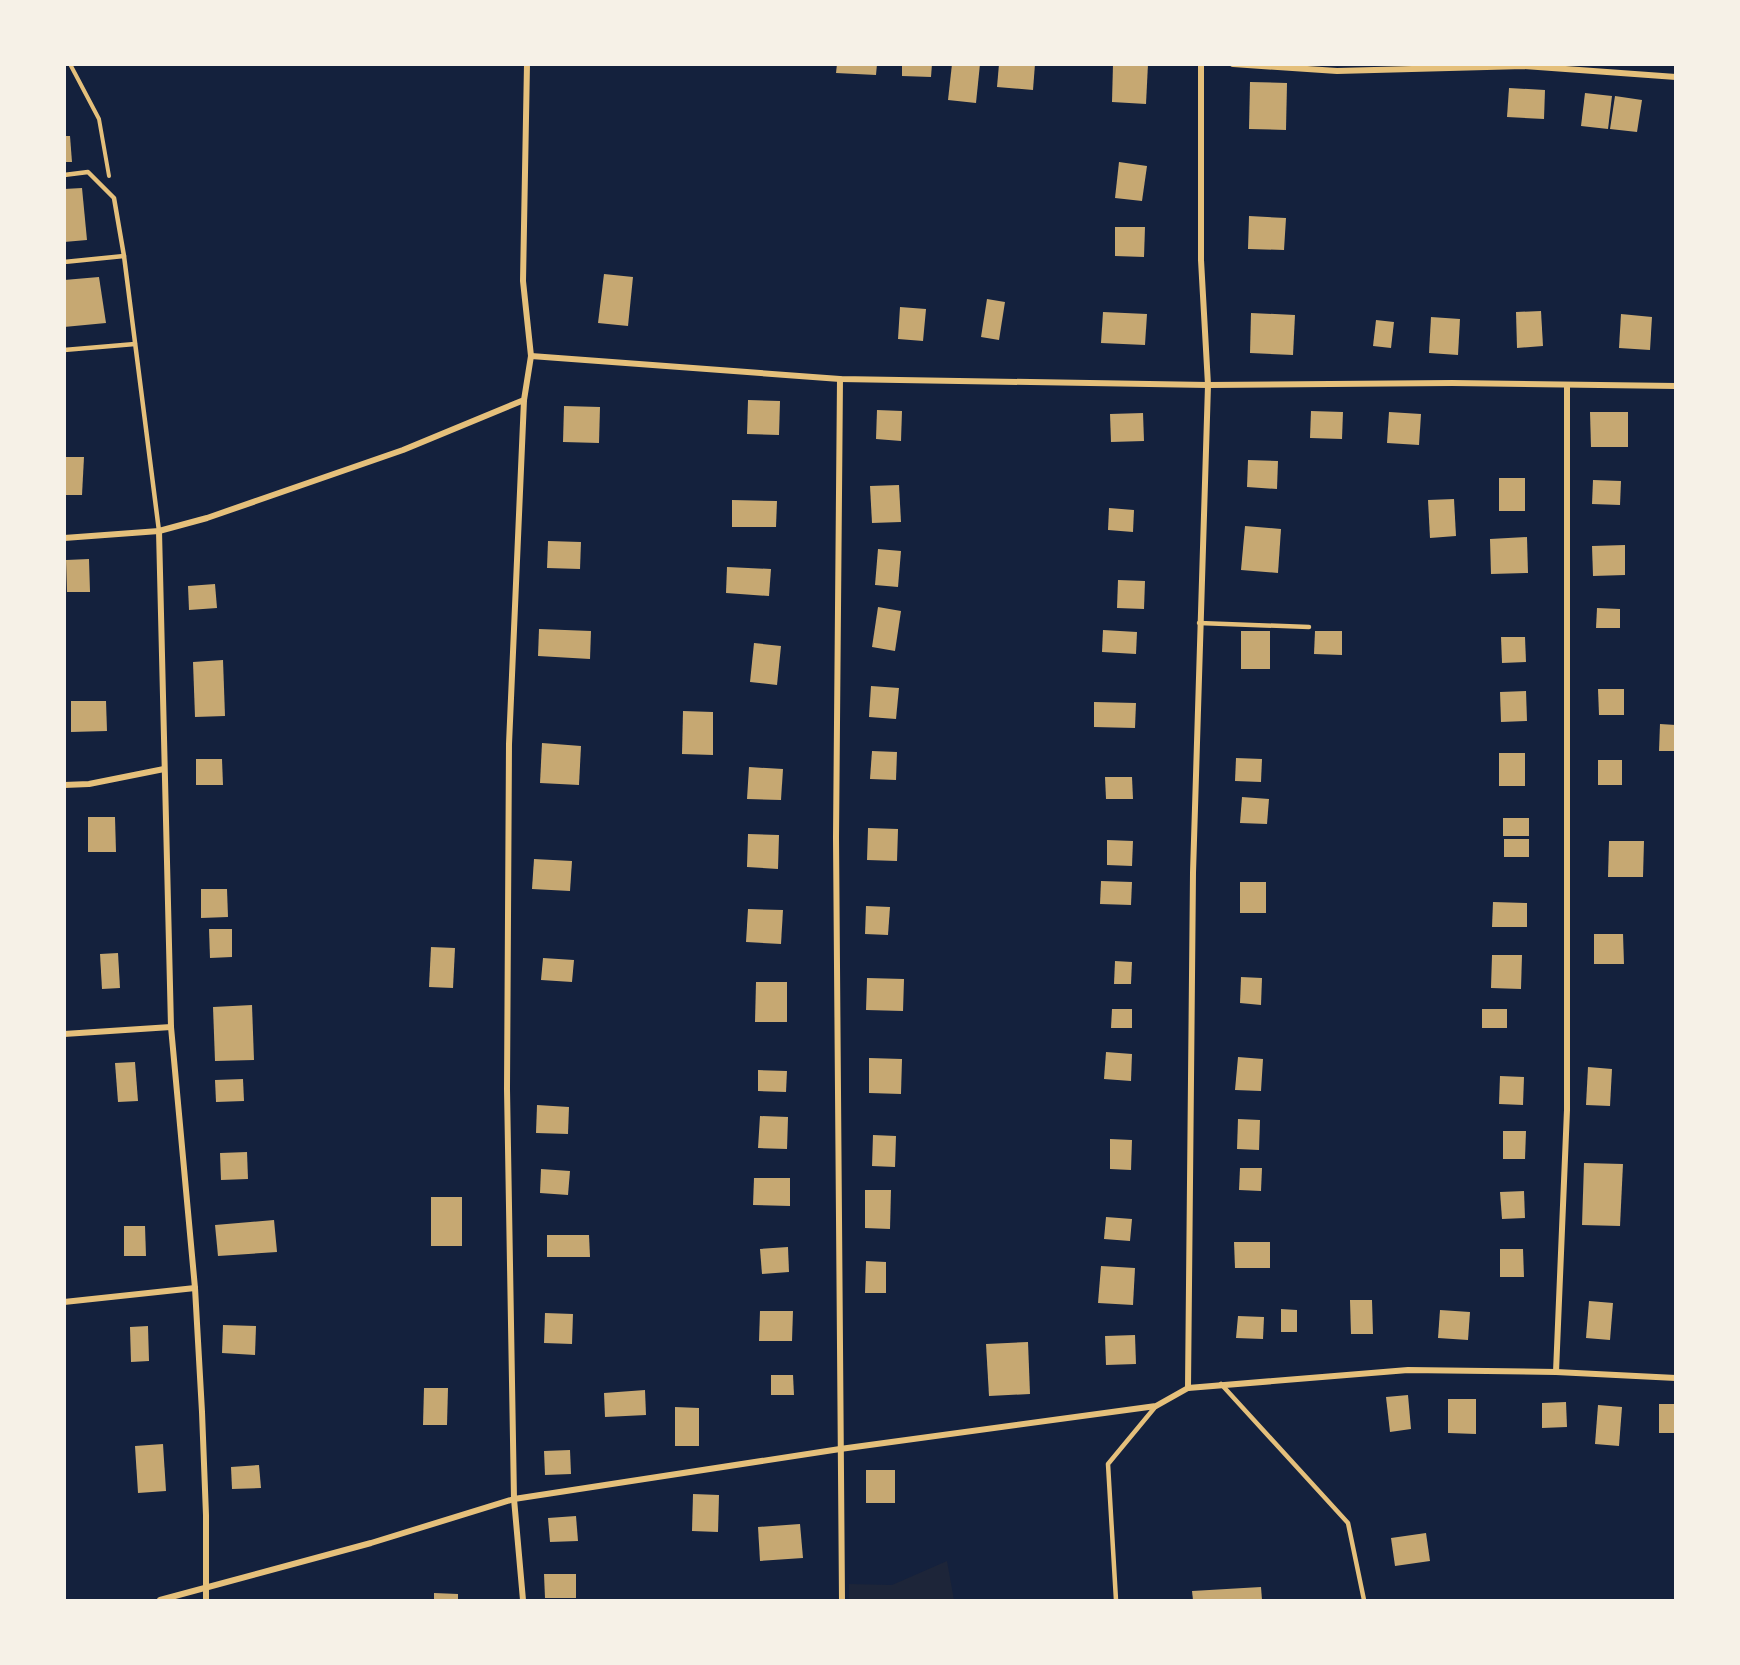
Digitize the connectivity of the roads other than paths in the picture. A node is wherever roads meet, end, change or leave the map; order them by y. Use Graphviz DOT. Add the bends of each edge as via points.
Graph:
graph roads {
  1 [pos="527,64"];
  2 [pos="1201,64"];
  3 [pos="1233,64"];
  4 [pos="1466,66"];
  5 [pos="1583,67"];
  6 [pos="1676,77"];
  7 [pos="64,175"];
  8 [pos="124,256"];
  9 [pos="64,262"];
  10 [pos="135,344"];
  11 [pos="64,350"];
  12 [pos="531,356"];
  13 [pos="840,379"];
  14 [pos="1208,385"];
  15 [pos="1567,386"];
  16 [pos="1676,386"];
  17 [pos="524,399"];
  18 [pos="159,531"];
  19 [pos="64,538"];
  20 [pos="1199,623"];
  21 [pos="1309,627"];
  22 [pos="164,769"];
  23 [pos="64,785"];
  24 [pos="171,1027"];
  25 [pos="64,1034"];
  26 [pos="195,1288"];
  27 [pos="64,1302"];
  28 [pos="1556,1372"];
  29 [pos="1676,1378"];
  30 [pos="1221,1384"];
  31 [pos="1188,1388"];
  32 [pos="1156,1406"];
  33 [pos="840,1449"];
  34 [pos="514,1499"];
  35 [pos="205,1588"];
  36 [pos="160,1600"];
  37 [pos="206,1600"];
  38 [pos="523,1600"];
  39 [pos="842,1600"];
  40 [pos="1116,1600"];
  41 [pos="1364,1600"];
  1 -- 12 [label="street" via="523,281"];
  2 -- 14 [label="street" via="1201,260"];
  3 -- 4 [label="street" via="1337,71"];
  4 -- 5 [label="street"];
  5 -- 6 [label="street"];
  7 -- 8 [label="lane" via="88,172 114,198"];
  8 -- 9 [label="lane"];
  8 -- 10 [label="lane"];
  10 -- 11 [label="lane"];
  10 -- 18 [label="lane"];
  12 -- 13 [label="street"];
  12 -- 17 [label="street"];
  13 -- 14 [label="street"];
  13 -- 33 [label="street" via="836,837"];
  14 -- 15 [label="street"];
  14 -- 20 [label="street"];
  15 -- 16 [label="street"];
  15 -- 28 [label="street" via="1567,1099"];
  17 -- 18 [label="street" via="403,450"];
  17 -- 34 [label="street" via="509,744 507,1089"];
  18 -- 19 [label="street"];
  18 -- 22 [label="street"];
  20 -- 21 [label="lane"];
  20 -- 31 [label="street"];
  22 -- 23 [label="street"];
  22 -- 24 [label="street"];
  24 -- 25 [label="street"];
  24 -- 26 [label="street"];
  26 -- 27 [label="street"];
  26 -- 35 [label="street" via="206,1515"];
  28 -- 29 [label="street"];
  28 -- 30 [label="street" via="1408,1370"];
  30 -- 31 [label="street"];
  30 -- 41 [label="lane" via="1348,1523"];
  31 -- 32 [label="street"];
  32 -- 33 [label="street"];
  32 -- 40 [label="lane" via="1108,1464"];
  33 -- 34 [label="street"];
  33 -- 39 [label="street"];
  34 -- 35 [label="street"];
  34 -- 38 [label="street"];
  35 -- 36 [label="street"];
  35 -- 37 [label="street"];
}
